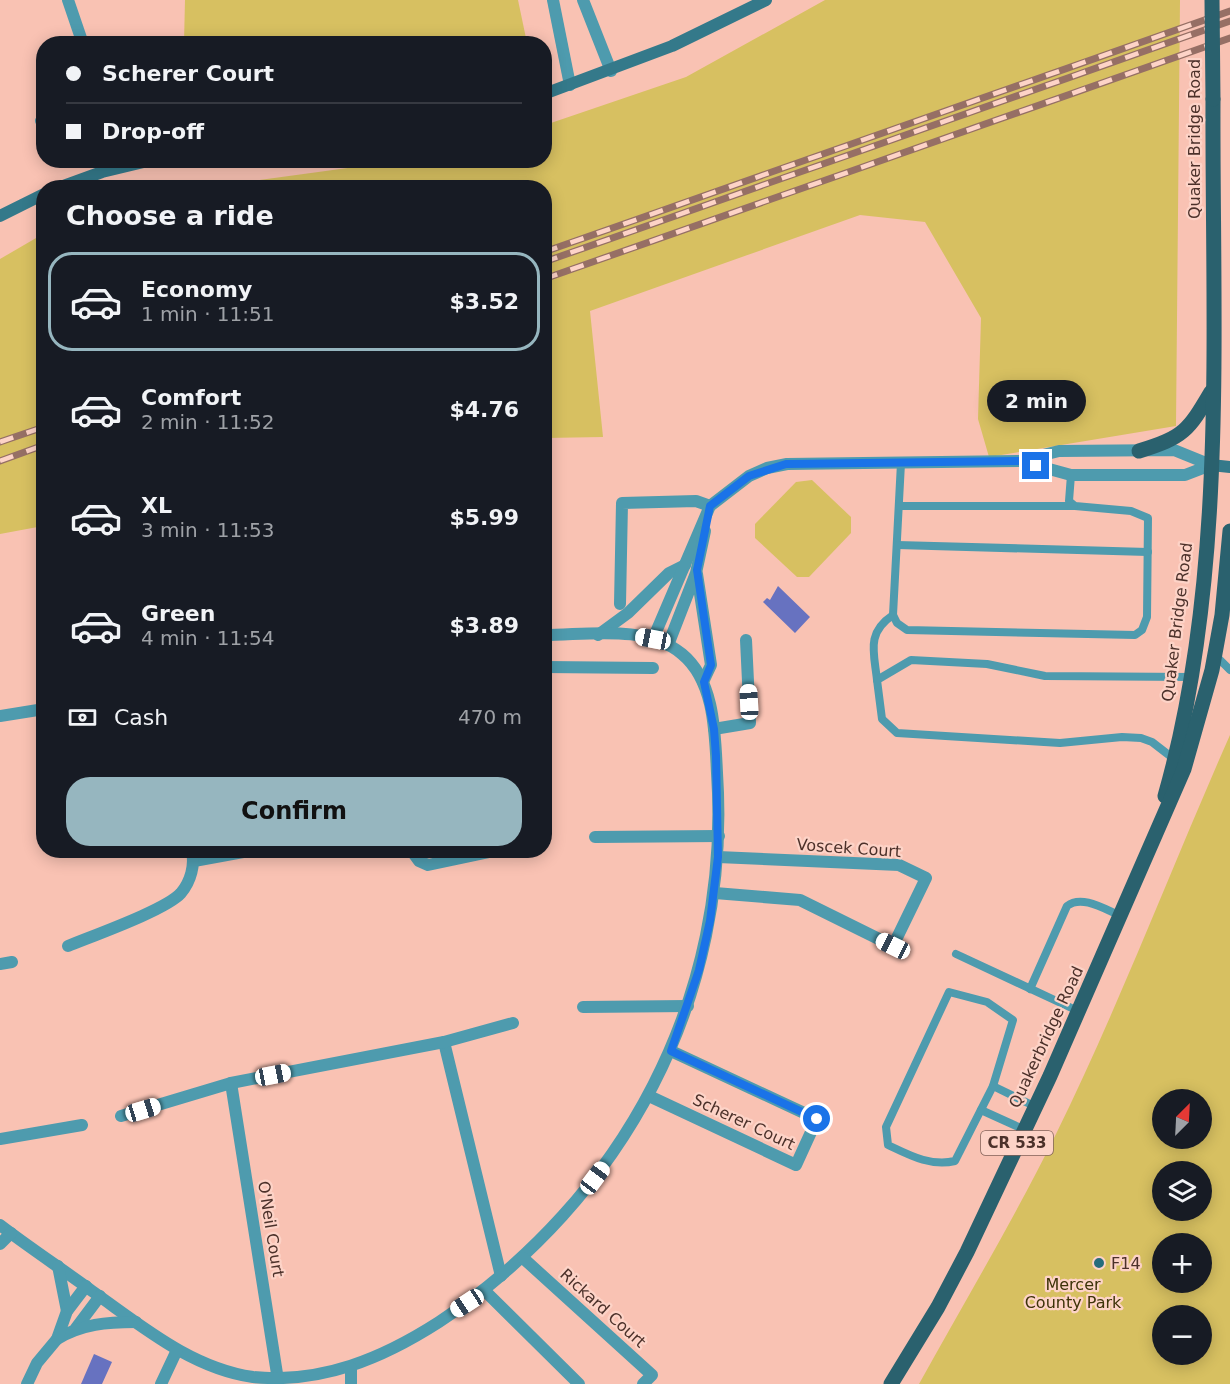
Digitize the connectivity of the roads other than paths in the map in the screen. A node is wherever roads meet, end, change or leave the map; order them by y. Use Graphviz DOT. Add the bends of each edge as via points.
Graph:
graph roads {
  1 [pos="68,0"];
  2 [pos="553,0"];
  3 [pos="583,0"];
  4 [pos="766,0"];
  5 [pos="1212,0"];
  6 [pos="80,36"];
  7 [pos="611,71"];
  8 [pos="570,85"];
  9 [pos="552,91"];
  10 [pos="109,168"];
  11 [pos="78,180"];
  12 [pos="36,198"];
  13 [pos="0,216"];
  14 [pos="1211,392"];
  15 [pos="1139,451"];
  16 [pos="1019,461"];
  17 [pos="901,463"];
  18 [pos="1211,465"];
  19 [pos="1230,467"];
  20 [pos="1071,475"];
  21 [pos="1072,504"];
  22 [pos="710,506"];
  23 [pos="899,506"];
  24 [pos="1230,531"];
  25 [pos="897,545"];
  26 [pos="1148,552"];
  27 [pos="685,565"];
  28 [pos="697,570"];
  29 [pos="620,604"];
  30 [pos="893,615"];
  31 [pos="552,635"];
  32 [pos="598,635"];
  33 [pos="653,639"];
  34 [pos="746,640"];
  35 [pos="668,645"];
  36 [pos="1215,655"];
  37 [pos="552,667"];
  38 [pos="653,668"];
  39 [pos="1230,670"];
  40 [pos="1191,677"];
  41 [pos="877,680"];
  42 [pos="704,682"];
  43 [pos="36,710"];
  44 [pos="0,716"];
  45 [pos="714,729"];
  46 [pos="1174,759"];
  47 [pos="719,836"];
  48 [pos="595,837"];
  49 [pos="718,857"];
  50 [pos="193,858"];
  51 [pos="417,858"];
  52 [pos="461,858"];
  53 [pos="715,893"];
  54 [pos="1130,895"];
  55 [pos="1121,916"];
  56 [pos="68,946"];
  57 [pos="956,954"];
  58 [pos="1030,989"];
  59 [pos="688,1006"];
  60 [pos="583,1007"];
  61 [pos="1078,1011"];
  62 [pos="513,1023"];
  63 [pos="444,1042"];
  64 [pos="671,1051"];
  65 [pos="231,1083"];
  66 [pos="993,1086"];
  67 [pos="649,1096"];
  68 [pos="1034,1106"];
  69 [pos="981,1110"];
  70 [pos="121,1116"];
  71 [pos="82,1125"];
  72 [pos="1023,1129"];
  73 [pos="0,1139"];
  74 [pos="0,1225"];
  75 [pos="11,1233"];
  76 [pos="0,1244"];
  77 [pos="523,1258"];
  78 [pos="58,1266"];
  79 [pos="501,1276"];
  80 [pos="86,1286"];
  81 [pos="485,1291"];
  82 [pos="100,1296"];
  83 [pos="67,1311"];
  84 [pos="137,1322"];
  85 [pos="76,1328"];
  86 [pos="57,1338"];
  87 [pos="177,1350"];
  88 [pos="351,1368"];
  89 [pos="278,1380"];
  90 [pos="27,1384"];
  91 [pos="161,1384"];
  92 [pos="351,1384"];
  93 [pos="579,1384"];
  94 [pos="643,1384"];
  95 [pos="891,1384"];
  1 -- 6 [label="street"];
  2 -- 8 [label="street"];
  3 -- 7 [label="street"];
  4 -- 7 [label="main road"];
  5 -- 14 [label="main road, Quaker Bridge Road / CR 533, bridge"];
  7 -- 8 [label="main road"];
  8 -- 9 [label="main road"];
  10 -- 11 [label="main road"];
  12 -- 13 [label="main road"];
  14 -- 15 [label="main road" via="1191,427"];
  14 -- 18 [label="main road, Quaker Bridge Road / CR 533"];
  15 -- 16 [label="street" via="1059,452"];
  15 -- 18 [label="street" via="1174,450"];
  16 -- 17 [label="street"];
  16 -- 20 [label="street"];
  17 -- 22 [label="street" via="786,464 767,468 749,476"];
  17 -- 23 [label="lane"];
  18 -- 19 [label="main road"];
  18 -- 20 [label="street" via="1185,475"];
  18 -- 40 [label="main road, Quaker Bridge Road / CR 533" via="1201,606"];
  20 -- 21 [label="lane"];
  21 -- 23 [label="lane"];
  21 -- 26 [label="lane" via="1146,516"];
  22 -- 27 [label="street"];
  22 -- 28 [label="street"];
  22 -- 29 [label="street" via="696,501 622,502"];
  23 -- 25 [label="lane"];
  24 -- 36 [label="main road, CR 533" via="1227,581"];
  25 -- 26 [label="lane"];
  25 -- 30 [label="lane"];
  26 -- 30 [label="lane" via="1147,617 1142,630 1135,635 907,630"];
  27 -- 32 [label="street" via="669,573 628,613"];
  27 -- 33 [label="street"];
  28 -- 35 [label="street"];
  28 -- 42 [label="street" via="711,665"];
  30 -- 41 [label="lane" via="880,623 872,640"];
  31 -- 32 [label="street"];
  32 -- 33 [label="street"];
  33 -- 35 [label="street"];
  34 -- 45 [label="street" via="750,723"];
  35 -- 42 [label="street" via="694,667"];
  36 -- 39 [label="lane"];
  36 -- 54 [label="main road, CR 533" via="1184,769"];
  37 -- 38 [label="street"];
  40 -- 41 [label="lane" via="1045,676 987,664 911,660"];
  40 -- 46 [label="main road, Quaker Bridge Road / CR 533"];
  41 -- 46 [label="lane" via="882,719 897,733 1060,743 1141,738"];
  42 -- 45 [label="street"];
  43 -- 44 [label="street"];
  45 -- 47 [label="street"];
  46 -- 54 [label="main road, Quaker Bridge Road / CR 533" via="1156,827"];
  47 -- 48 [label="street"];
  47 -- 49 [label="street"];
  49 -- 53 [label="street"];
  49 -- 53 [label="street, Voscek Court" via="899,865 926,878 893,946 800,900"];
  50 -- 56 [label="street" via="189,881 170,902"];
  51 -- 52 [label="street" via="428,865"];
  53 -- 59 [label="street"];
  54 -- 55 [label="main road, Quakerbridge Road / CR 533"];
  55 -- 58 [label="lane" via="1073,901 1067,906"];
  55 -- 61 [label="main road, Quakerbridge Road / CR 533"];
  57 -- 58 [label="lane"];
  58 -- 61 [label="lane"];
  59 -- 60 [label="street"];
  59 -- 64 [label="street"];
  61 -- 68 [label="main road, Quakerbridge Road / CR 533"];
  62 -- 63 [label="street"];
  63 -- 65 [label="street"];
  63 -- 79 [label="street"];
  64 -- 67 [label="street"];
  64 -- 67 [label="street, Scherer Court" via="817,1119 800,1156 795,1165"];
  65 -- 70 [label="street"];
  65 -- 89 [label="street, O'Neil Court"];
  66 -- 68 [label="lane"];
  66 -- 69 [label="lane"];
  66 -- 69 [label="lane" via="1013,1020 987,1002 949,992 886,1127 888,1145 941,1165 955,1161"];
  67 -- 77 [label="street" via="584,1192"];
  68 -- 72 [label="main road, Quakerbridge Road / CR 533"];
  69 -- 72 [label="lane"];
  71 -- 73 [label="street"];
  72 -- 95 [label="main road, Quakerbridge Road / CR 533" via="967,1252"];
  74 -- 75 [label="street"];
  75 -- 76 [label="street"];
  75 -- 78 [label="street"];
  77 -- 79 [label="street"];
  77 -- 94 [label="street, Rickard Court" via="652,1375"];
  78 -- 80 [label="street"];
  78 -- 83 [label="street"];
  79 -- 81 [label="street"];
  80 -- 82 [label="street"];
  80 -- 83 [label="street"];
  81 -- 88 [label="street" via="422,1333"];
  81 -- 93 [label="street"];
  82 -- 84 [label="street"];
  82 -- 85 [label="street"];
  83 -- 86 [label="street"];
  84 -- 85 [label="street"];
  84 -- 87 [label="street"];
  85 -- 86 [label="street"];
  86 -- 90 [label="street" via="37,1363"];
  87 -- 89 [label="street" via="229,1372"];
  87 -- 91 [label="street"];
  88 -- 89 [label="street" via="304,1379"];
  88 -- 92 [label="street"];
}
